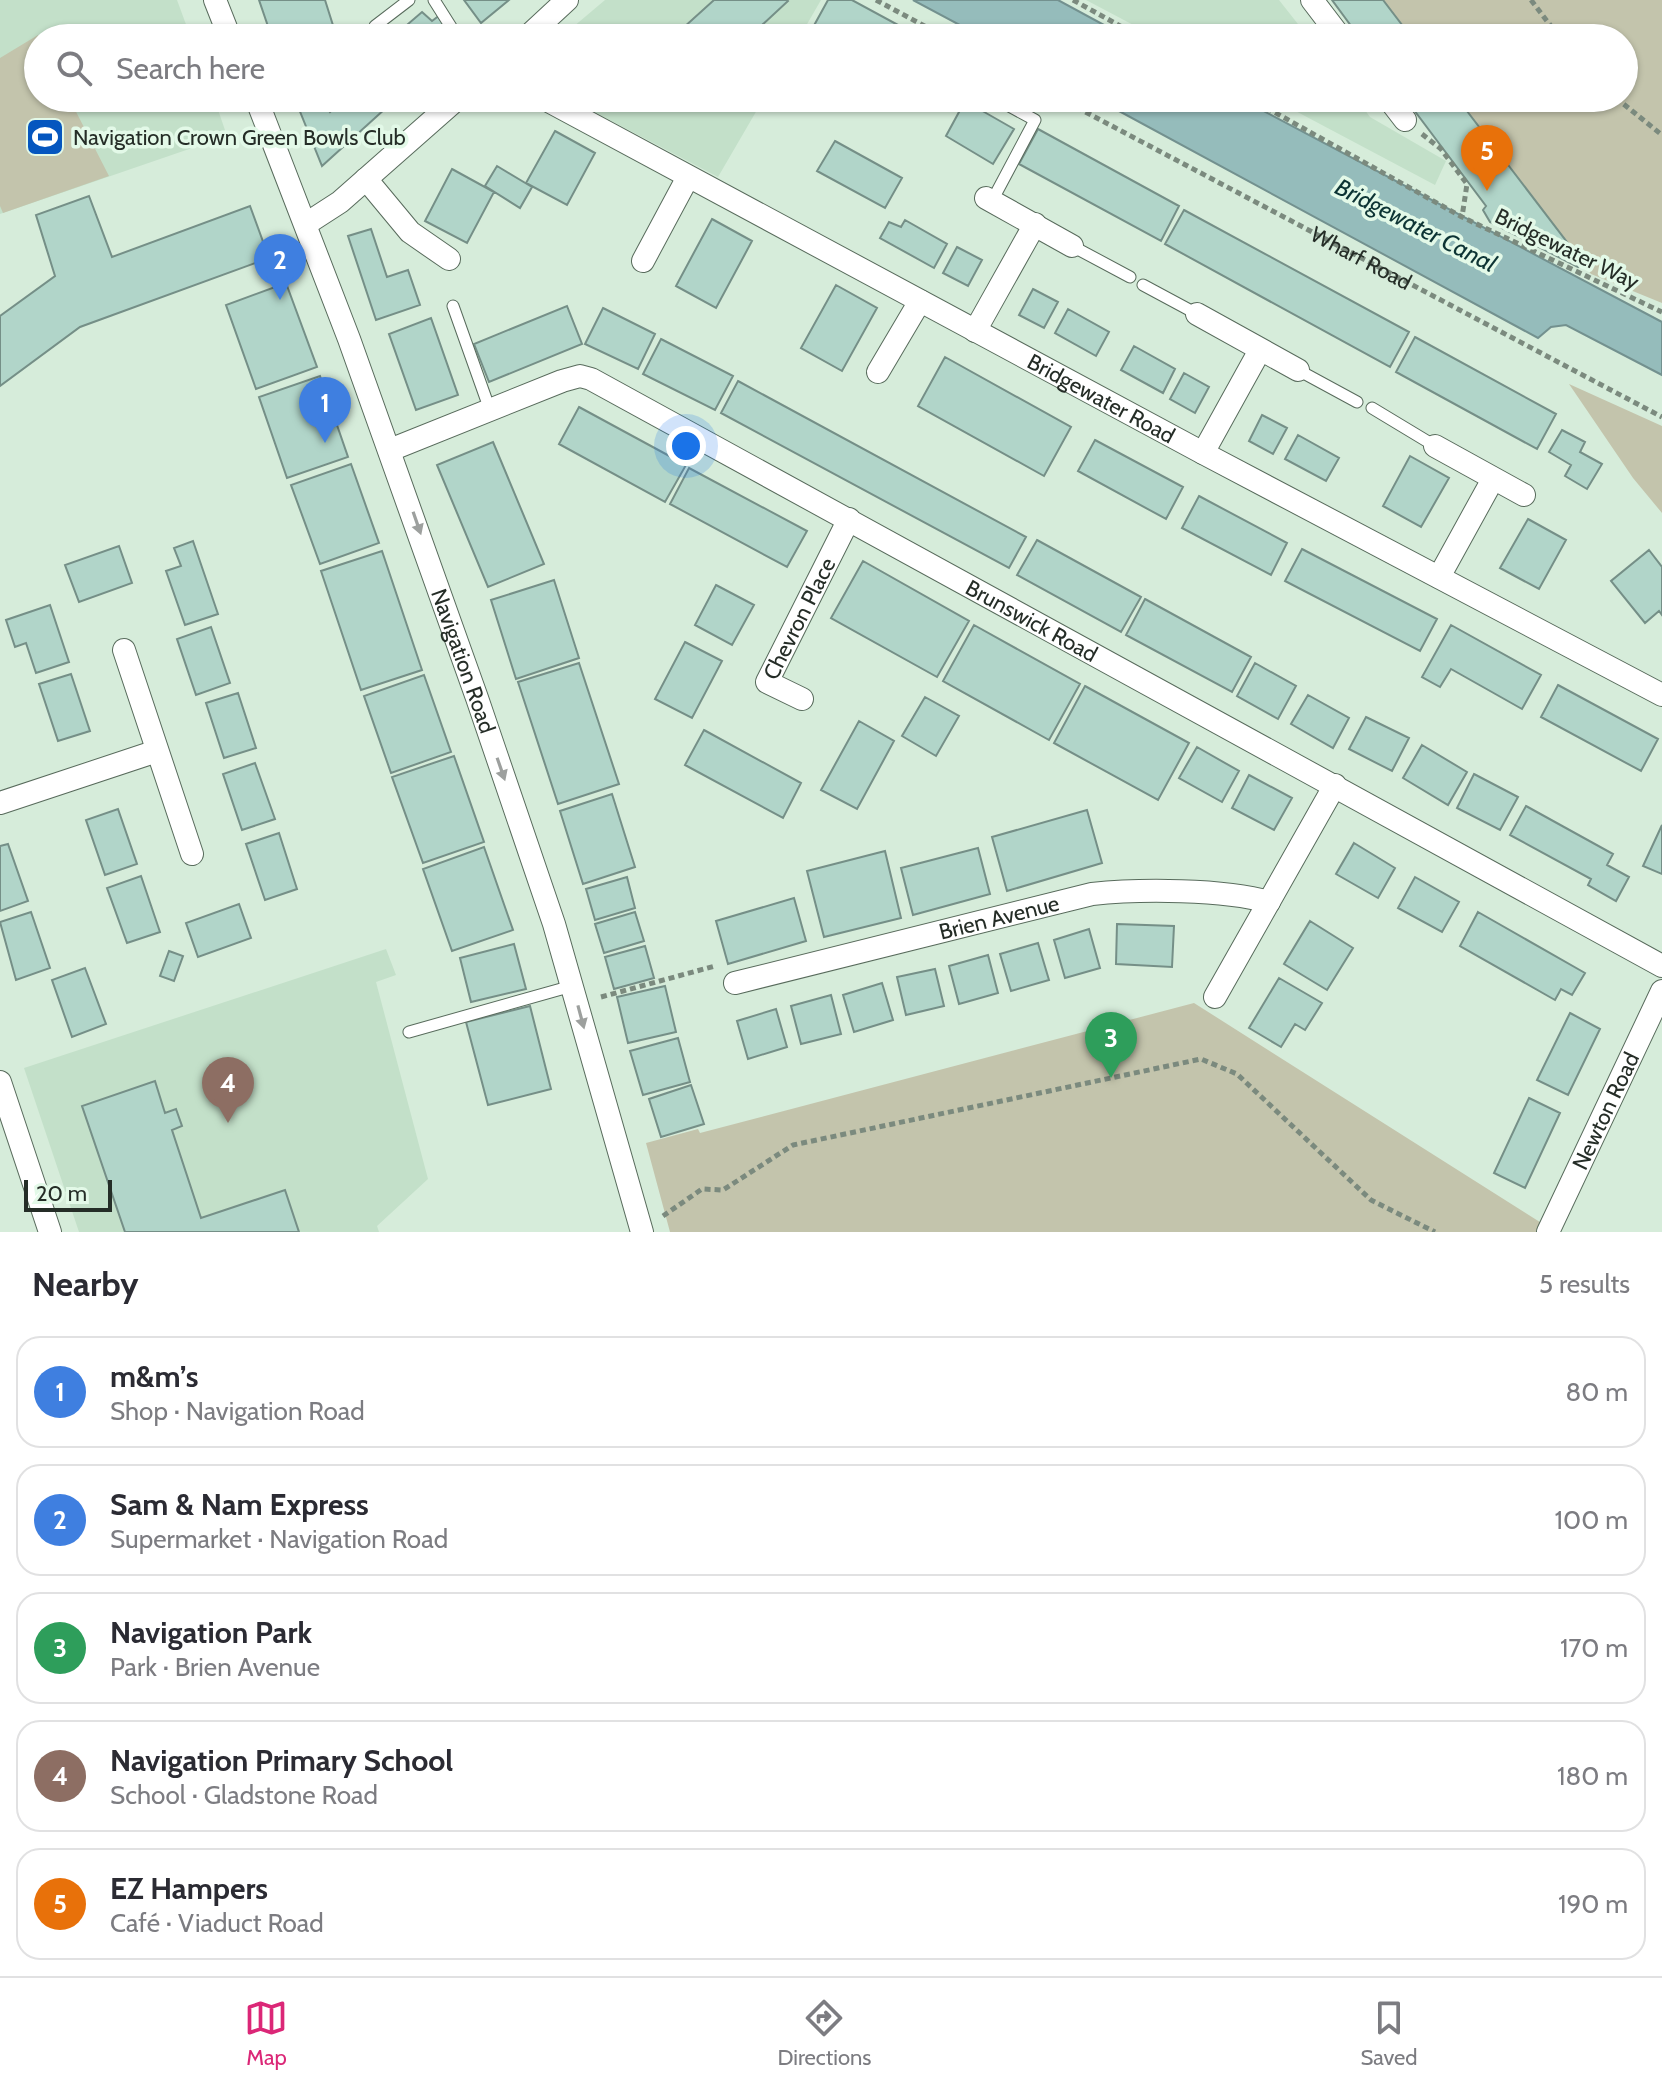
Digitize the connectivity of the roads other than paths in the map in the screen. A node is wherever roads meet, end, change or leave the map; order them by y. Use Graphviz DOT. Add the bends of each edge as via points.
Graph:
graph roads {
  1 [pos="215,0"];
  2 [pos="409,0"];
  3 [pos="434,0"];
  4 [pos="567,0"];
  5 [pos="1312,0"];
  6 [pos="224,24"];
  7 [pos="378,24"];
  8 [pos="449,24"];
  9 [pos="541,24"];
  10 [pos="1330,24"];
  11 [pos="262,112"];
  12 [pos="442,112"];
  13 [pos="569,112"];
  14 [pos="1020,112"];
  15 [pos="1399,112"];
  16 [pos="1405,120"];
  17 [pos="688,177"];
  18 [pos="366,179"];
  19 [pos="989,199"];
  20 [pos="306,224"];
  21 [pos="1035,224"];
  22 [pos="1072,246"];
  23 [pos="449,259"];
  24 [pos="643,261"];
  25 [pos="1130,277"];
  26 [pos="1143,285"];
  27 [pos="920,301"];
  28 [pos="453,306"];
  29 [pos="1197,314"];
  30 [pos="975,331"];
  31 [pos="1260,350"];
  32 [pos="1298,370"];
  33 [pos="878,372"];
  34 [pos="1357,402"];
  35 [pos="1372,408"];
  36 [pos="490,410"];
  37 [pos="1435,446"];
  38 [pos="390,450"];
  39 [pos="1203,453"];
  40 [pos="1493,479"];
  41 [pos="1524,495"];
  42 [pos="849,519"];
  43 [pos="1439,577"];
  44 [pos="124,650"];
  45 [pos="1662,695"];
  46 [pos="802,699"];
  47 [pos="157,751"];
  48 [pos="1335,785"];
  49 [pos="0,803"];
  50 [pos="192,854"];
  51 [pos="1269,902"];
  52 [pos="1662,966"];
  53 [pos="735,983"];
  54 [pos="1662,991"];
  55 [pos="575,995"];
  56 [pos="1215,997"];
  57 [pos="409,1032"];
  58 [pos="0,1082"];
  59 [pos="636,1230"];
  60 [pos="50,1232"];
  61 [pos="1548,1232"];
  1 -- 6 [label="street"];
  2 -- 7 [label="lane"];
  3 -- 8 [label="lane"];
  4 -- 9 [label="street"];
  5 -- 10 [label="street"];
  11 -- 20 [label="street, Navigation Road"];
  12 -- 18 [label="street"];
  13 -- 17 [label="street, Bridgewater Road"];
  14 -- 19 [label="lane" via="1035,120"];
  15 -- 16 [label="street"];
  17 -- 24 [label="street"];
  17 -- 27 [label="street, Bridgewater Road"];
  18 -- 20 [label="street"];
  18 -- 23 [label="street" via="410,232"];
  19 -- 21 [label="street"];
  20 -- 38 [label="street, Navigation Road"];
  21 -- 22 [label="street"];
  21 -- 30 [label="street"];
  22 -- 25 [label="lane"];
  26 -- 29 [label="lane"];
  27 -- 30 [label="street, Bridgewater Road"];
  27 -- 33 [label="street"];
  28 -- 36 [label="lane"];
  29 -- 31 [label="street"];
  30 -- 39 [label="street, Bridgewater Road"];
  31 -- 32 [label="street"];
  31 -- 39 [label="street"];
  32 -- 34 [label="lane"];
  35 -- 37 [label="lane"];
  36 -- 38 [label="street, Brunswick Road"];
  36 -- 42 [label="street, Brunswick Road" via="584,377"];
  37 -- 40 [label="street"];
  38 -- 55 [label="street, Navigation Road, one-way"];
  39 -- 43 [label="street, Bridgewater Road"];
  40 -- 41 [label="street"];
  40 -- 43 [label="street"];
  42 -- 46 [label="street, Chevron Place" via="767,682"];
  42 -- 48 [label="street, Brunswick Road"];
  43 -- 45 [label="street, Bridgewater Road"];
  44 -- 47 [label="street"];
  47 -- 49 [label="street"];
  47 -- 50 [label="street"];
  48 -- 51 [label="street"];
  48 -- 52 [label="street, Brunswick Road"];
  51 -- 53 [label="street, Brien Avenue" via="1120,891 1092,894"];
  51 -- 56 [label="street"];
  54 -- 61 [label="street, Newton Road"];
  55 -- 57 [label="lane"];
  55 -- 59 [label="street, Navigation Road, one-way"];
  58 -- 60 [label="street"];
}
